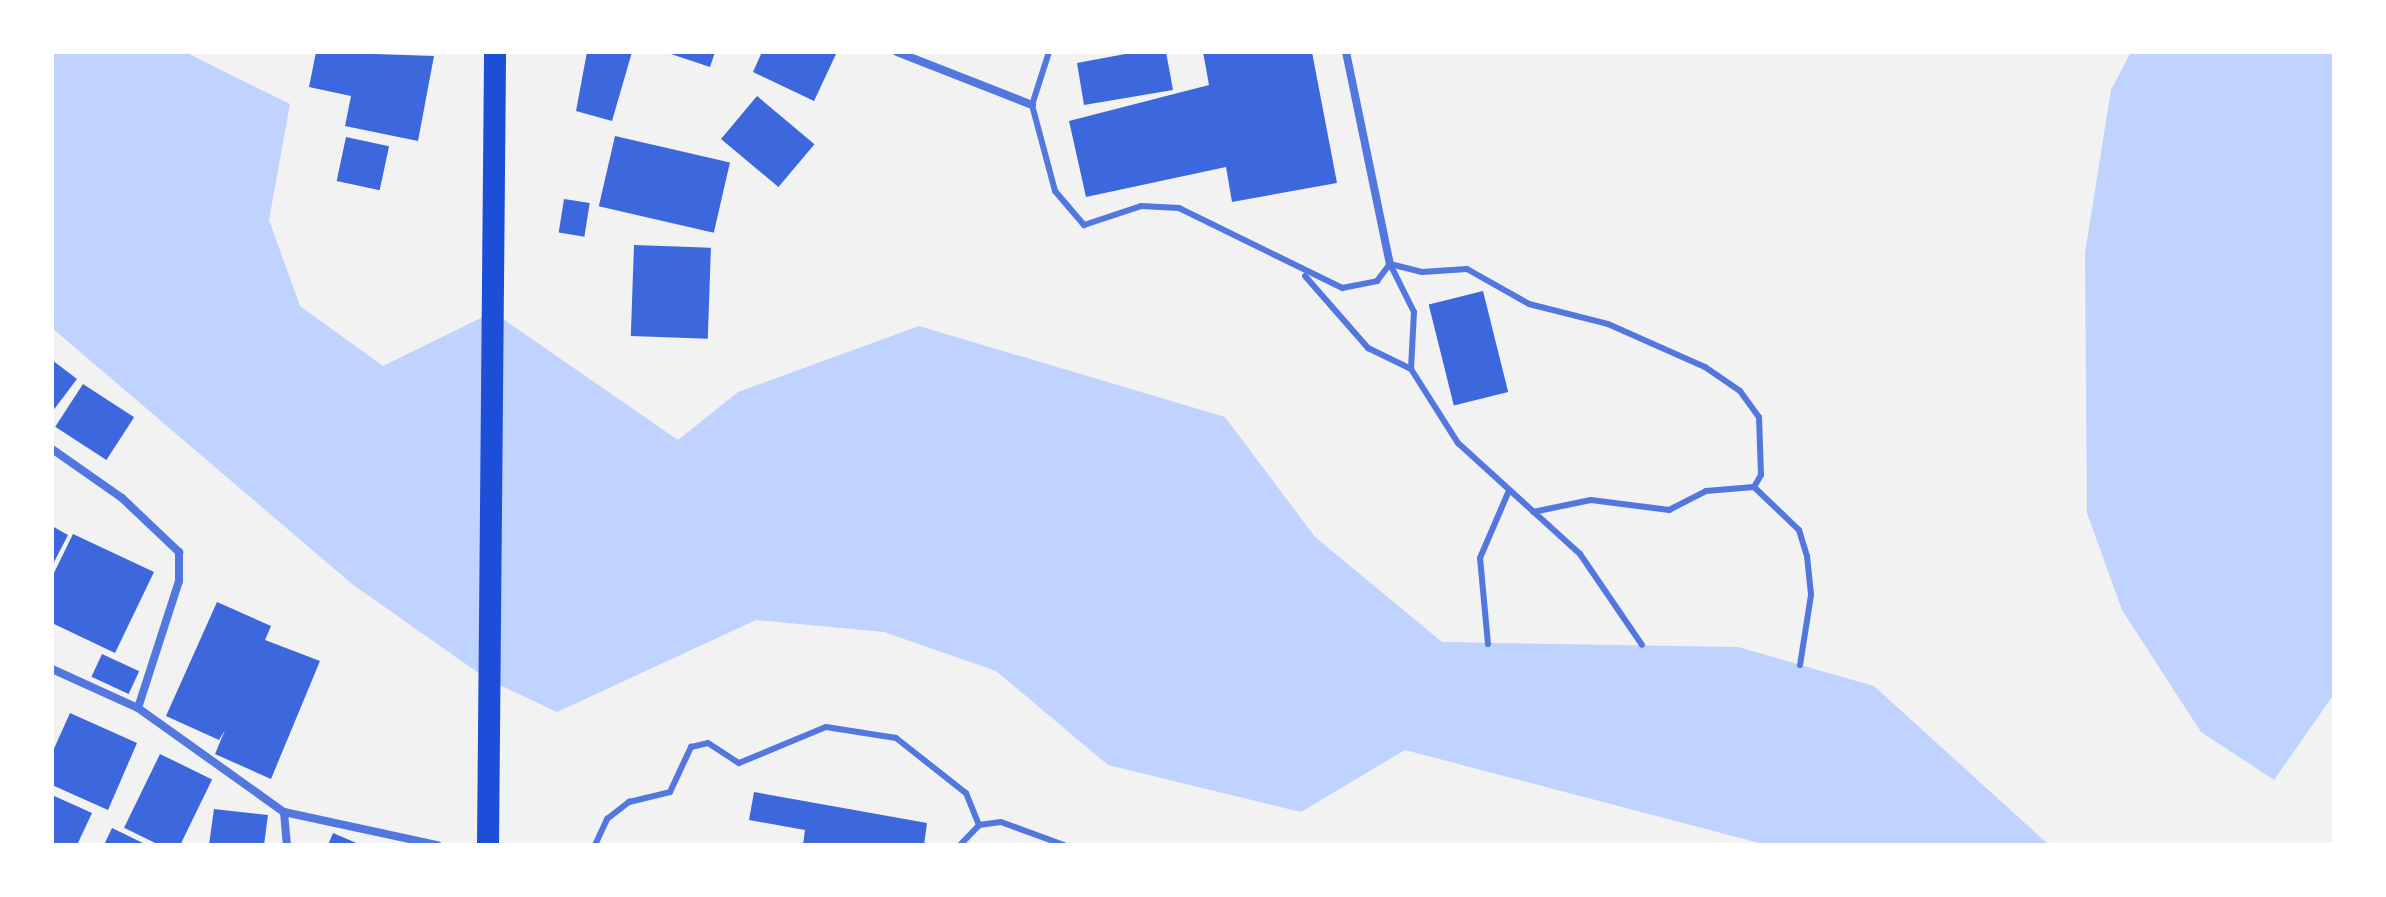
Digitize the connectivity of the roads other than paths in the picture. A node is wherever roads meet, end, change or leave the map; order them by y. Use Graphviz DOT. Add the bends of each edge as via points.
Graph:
graph roads {
  1 [pos="495,52"];
  2 [pos="897,52"];
  3 [pos="1049,52"];
  4 [pos="1346,52"];
  5 [pos="1032,105"];
  6 [pos="1390,264"];
  7 [pos="1303,272"];
  8 [pos="1411,369"];
  9 [pos="52,449"];
  10 [pos="1754,487"];
  11 [pos="1508,493"];
  12 [pos="1533,512"];
  13 [pos="1488,644"];
  14 [pos="1642,645"];
  15 [pos="1800,665"];
  16 [pos="52,669"];
  17 [pos="138,708"];
  18 [pos="284,812"];
  19 [pos="979,825"];
  20 [pos="287,845"];
  21 [pos="437,845"];
  22 [pos="488,845"];
  23 [pos="595,845"];
  24 [pos="960,845"];
  25 [pos="1064,845"];
  1 -- 22 [label="highway"];
  2 -- 5 [label="street"];
  3 -- 5 [label="lane"];
  4 -- 6 [label="street"];
  5 -- 7 [label="lane" via="1055,191 1084,225 1141,206 1179,208"];
  6 -- 7 [label="lane" via="1377,281 1342,288"];
  6 -- 8 [label="lane" via="1414,312"];
  6 -- 10 [label="lane" via="1422,272 1467,269 1529,304 1608,324 1705,367 1740,391 1759,417 1761,475"];
  7 -- 8 [label="lane" via="1368,348"];
  8 -- 11 [label="lane" via="1458,443"];
  9 -- 17 [label="street" via="122,498 179,552 179,581"];
  10 -- 12 [label="lane" via="1706,491 1669,510 1591,500"];
  10 -- 15 [label="lane" via="1799,530 1807,556 1811,595"];
  11 -- 12 [label="lane"];
  11 -- 13 [label="lane" via="1480,558"];
  12 -- 14 [label="lane" via="1611,591"];
  16 -- 17 [label="street"];
  17 -- 18 [label="street"];
  18 -- 20 [label="street"];
  18 -- 21 [label="street"];
  19 -- 23 [label="lane" via="966,793 896,738 826,727 739,763 708,743 691,747 670,792 629,802 607,819"];
  19 -- 24 [label="lane"];
  19 -- 25 [label="lane" via="1001,822"];
}
